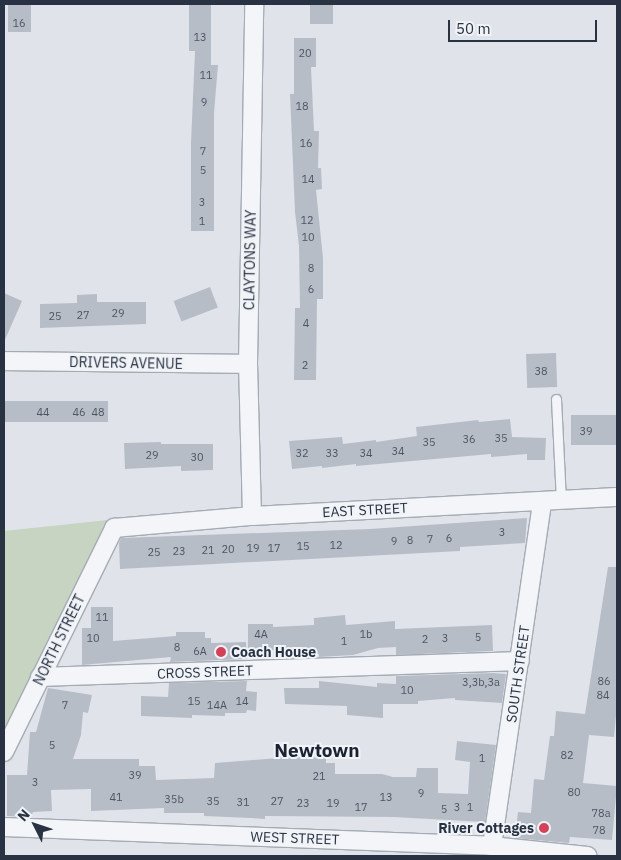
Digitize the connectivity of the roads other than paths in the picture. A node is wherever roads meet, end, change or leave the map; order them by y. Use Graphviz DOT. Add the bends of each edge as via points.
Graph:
graph roads {
  1 [pos="254,4"];
  2 [pos="4,361"];
  3 [pos="248,364"];
  4 [pos="556,399"];
  5 [pos="617,497"];
  6 [pos="561,501"];
  7 [pos="542,502"];
  8 [pos="252,516"];
  9 [pos="114,528"];
  10 [pos="520,661"];
  11 [pos="40,677"];
  12 [pos="4,752"];
  13 [pos="4,826"];
  14 [pos="492,846"];
  15 [pos="587,856"];
  1 -- 3 [label="street, CLAYTONS WAY"];
  2 -- 3 [label="street, DRIVERS AVENUE"];
  3 -- 8 [label="street, CLAYTONS WAY"];
  4 -- 6 [label="lane"];
  5 -- 6 [label="street, EAST STREET"];
  6 -- 7 [label="street, EAST STREET"];
  7 -- 8 [label="street, EAST STREET"];
  7 -- 10 [label="street, SOUTH STREET"];
  8 -- 9 [label="street, EAST STREET"];
  9 -- 11 [label="street, NORTH STREET"];
  10 -- 11 [label="street, CROSS STREET"];
  10 -- 14 [label="street, SOUTH STREET"];
  11 -- 12 [label="street, NORTH STREET"];
  13 -- 14 [label="street, WEST STREET"];
  14 -- 15 [label="street, WEST STREET"];
}
